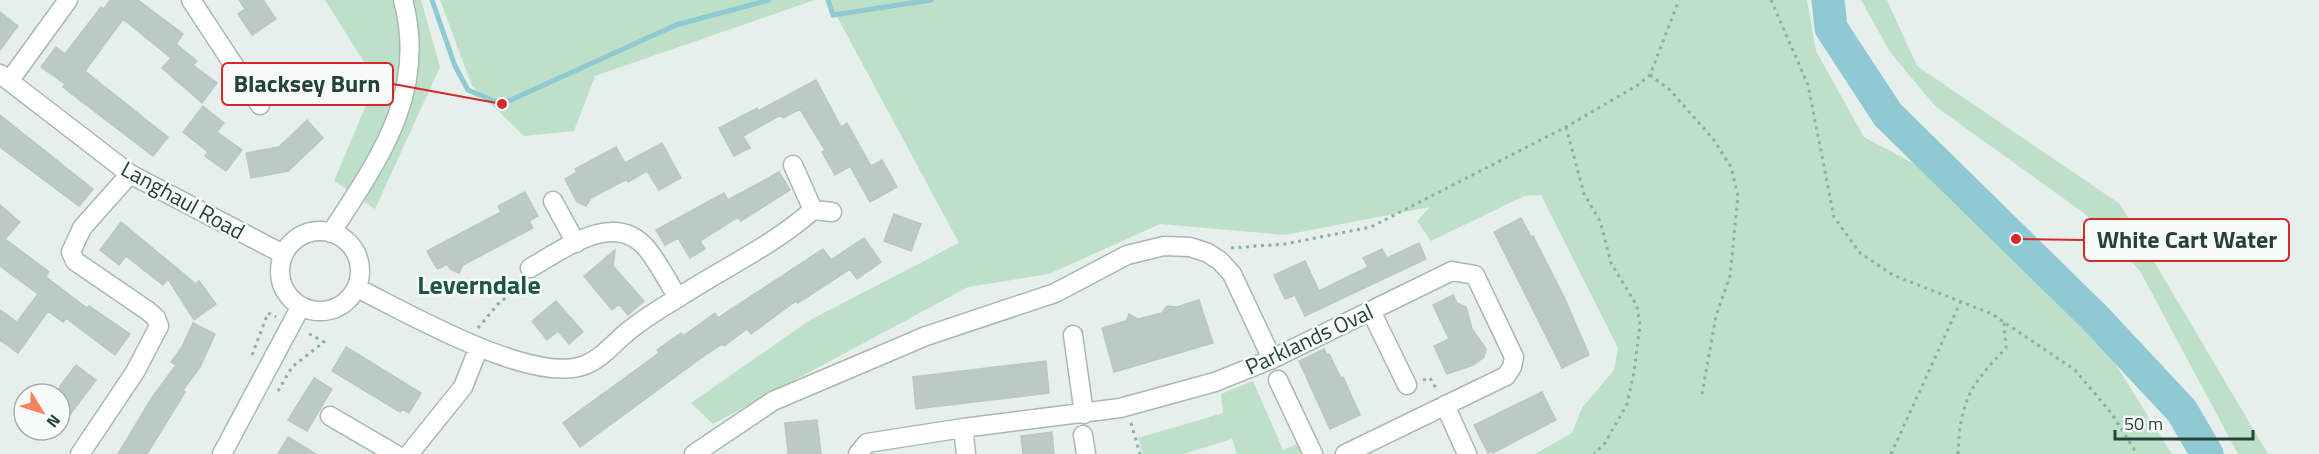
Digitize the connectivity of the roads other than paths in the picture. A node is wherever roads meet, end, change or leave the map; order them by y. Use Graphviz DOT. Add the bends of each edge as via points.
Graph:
graph roads {
  1 [pos="68,0"];
  2 [pos="191,0"];
  3 [pos="403,0"];
  4 [pos="5,77"];
  5 [pos="260,105"];
  6 [pos="793,165"];
  7 [pos="130,174"];
  8 [pos="553,201"];
  9 [pos="813,210"];
  10 [pos="832,212"];
  11 [pos="332,232"];
  12 [pos="576,243"];
  13 [pos="283,254"];
  14 [pos="530,268"];
  15 [pos="357,288"];
  16 [pos="678,298"];
  17 [pos="301,306"];
  18 [pos="1371,310"];
  19 [pos="1073,335"];
  20 [pos="473,344"];
  21 [pos="1272,359"];
  22 [pos="1278,380"];
  23 [pos="1407,385"];
  24 [pos="1445,405"];
  25 [pos="1084,414"];
  26 [pos="330,416"];
  27 [pos="963,428"];
  28 [pos="1083,435"];
  29 [pos="80,454"];
  30 [pos="222,454"];
  31 [pos="395,454"];
  32 [pos="409,454"];
  33 [pos="694,454"];
  34 [pos="858,454"];
  35 [pos="966,454"];
  36 [pos="1086,454"];
  37 [pos="1313,454"];
  38 [pos="1345,454"];
  39 [pos="1467,454"];
  1 -- 4 [label="street"];
  2 -- 5 [label="street"];
  3 -- 11 [label="street" via="411,40 406,91 397,123"];
  4 -- 7 [label="street, Langhaul Road"];
  6 -- 9 [label="street"];
  7 -- 13 [label="street, Langhaul Road"];
  7 -- 29 [label="street" via="81,228 71,252 75,261 156,318 158,334"];
  8 -- 12 [label="street"];
  9 -- 10 [label="street"];
  9 -- 16 [label="street" via="784,236"];
  11 -- 13 [label="street" via="306,233"];
  11 -- 15 [label="street" via="357,255"];
  12 -- 14 [label="street"];
  12 -- 16 [label="street" via="604,232 631,236 647,248"];
  13 -- 17 [label="street" via="281,282"];
  15 -- 17 [label="street" via="332,309"];
  15 -- 20 [label="street"];
  16 -- 20 [label="street" via="594,360 573,368 548,369"];
  17 -- 30 [label="street"];
  18 -- 21 [label="street, Parklands Oval"];
  18 -- 23 [label="street"];
  18 -- 24 [label="street, Parklands Oval" via="1452,271 1475,275 1514,357 1512,367 1506,376"];
  19 -- 25 [label="street"];
  20 -- 32 [label="street" via="463,387"];
  21 -- 25 [label="street, Parklands Oval" via="1215,382 1126,407"];
  21 -- 33 [label="street" via="1232,274 1220,261 1190,247 1164,246 1127,255 1055,292 926,336 773,400"];
  22 -- 37 [label="street"];
  24 -- 38 [label="street, Parklands Oval"];
  24 -- 39 [label="street"];
  25 -- 27 [label="street, Parklands Oval"];
  26 -- 31 [label="street"];
  27 -- 34 [label="street, Parklands Oval" via="867,443"];
  27 -- 35 [label="street"];
  28 -- 36 [label="street"];
}
